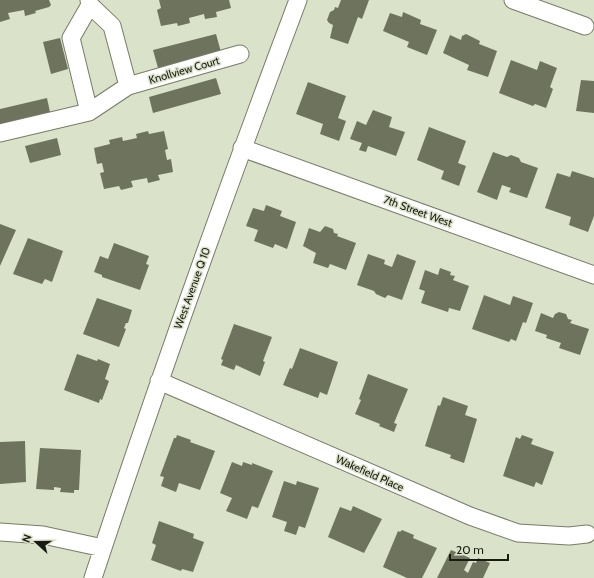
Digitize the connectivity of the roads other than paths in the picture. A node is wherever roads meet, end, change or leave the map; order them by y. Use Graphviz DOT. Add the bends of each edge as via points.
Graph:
graph roads {
  1 [pos="298,0"];
  2 [pos="513,0"];
  3 [pos="90,2"];
  4 [pos="585,26"];
  5 [pos="240,54"];
  6 [pos="128,86"];
  7 [pos="89,112"];
  8 [pos="0,133"];
  9 [pos="242,148"];
  10 [pos="594,275"];
  11 [pos="159,381"];
  12 [pos="0,532"];
  13 [pos="587,534"];
  14 [pos="103,548"];
  15 [pos="93,578"];
  1 -- 9 [label="street, West Avenue Q 10"];
  2 -- 4 [label="street"];
  3 -- 6 [label="street" via="112,26"];
  3 -- 7 [label="street" via="72,38"];
  5 -- 6 [label="street, Knollview Court"];
  6 -- 7 [label="street, Knollview Court"];
  7 -- 8 [label="street, Knollview Court"];
  9 -- 10 [label="street, 7th Street West"];
  9 -- 11 [label="street, West Avenue Q 10"];
  11 -- 13 [label="street, Wakefield Place" via="470,516 518,533 562,536"];
  11 -- 14 [label="street, West Avenue Q 10"];
  12 -- 14 [label="street" via="43,535"];
  14 -- 15 [label="street, West Avenue Q 10"];
}
